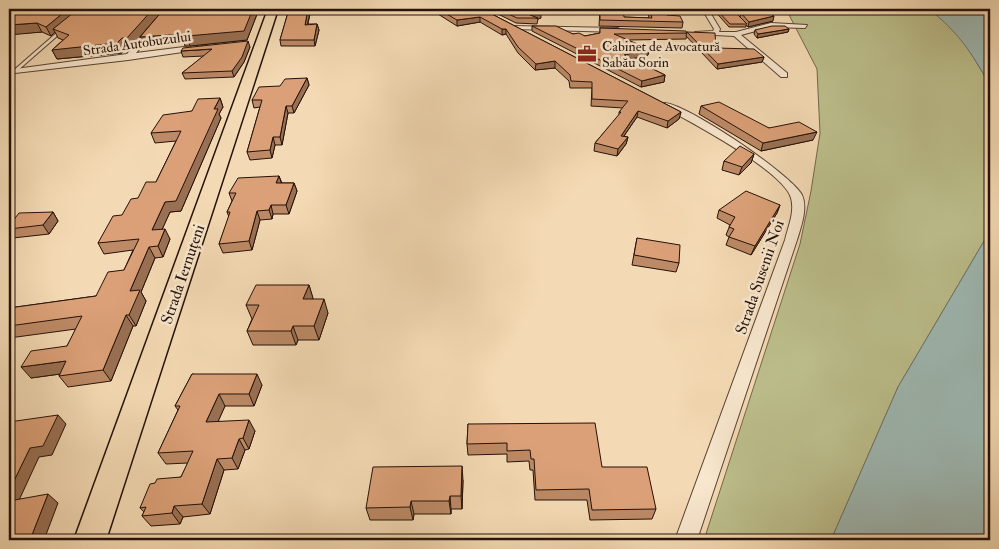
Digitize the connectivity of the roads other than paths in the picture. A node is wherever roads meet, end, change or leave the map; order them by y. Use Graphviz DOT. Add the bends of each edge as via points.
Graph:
graph roads {
  1 [pos="170,9"];
  2 [pos="273,9"];
  3 [pos="705,9"];
  4 [pos="805,26"];
  5 [pos="65,27"];
  6 [pos="627,31"];
  7 [pos="686,32"];
  8 [pos="715,34"];
  9 [pos="736,34"];
  10 [pos="540,40"];
  11 [pos="205,46"];
  12 [pos="128,58"];
  13 [pos="12,71"];
  14 [pos="784,75"];
  15 [pos="650,97"];
  16 [pos="90,540"];
  17 [pos="686,540"];
  1 -- 12 [label="street"];
  2 -- 16 [label="main road, Strada Iernuțeni" via="257,42"];
  3 -- 8 [label="street" via="718,29"];
  4 -- 9 [label="street" via="772,25"];
  5 -- 13 [label="lane"];
  6 -- 10 [label="street" via="510,25"];
  7 -- 8 [label="street"];
  8 -- 9 [label="street"];
  9 -- 14 [label="street"];
  11 -- 12 [label="street, Strada Autobuzului"];
  12 -- 13 [label="street, Strada Autobuzului"];
  15 -- 17 [label="street, Strada Susenii Noi" via="684,114 779,173 797,196 798,208 791,240"];
}
